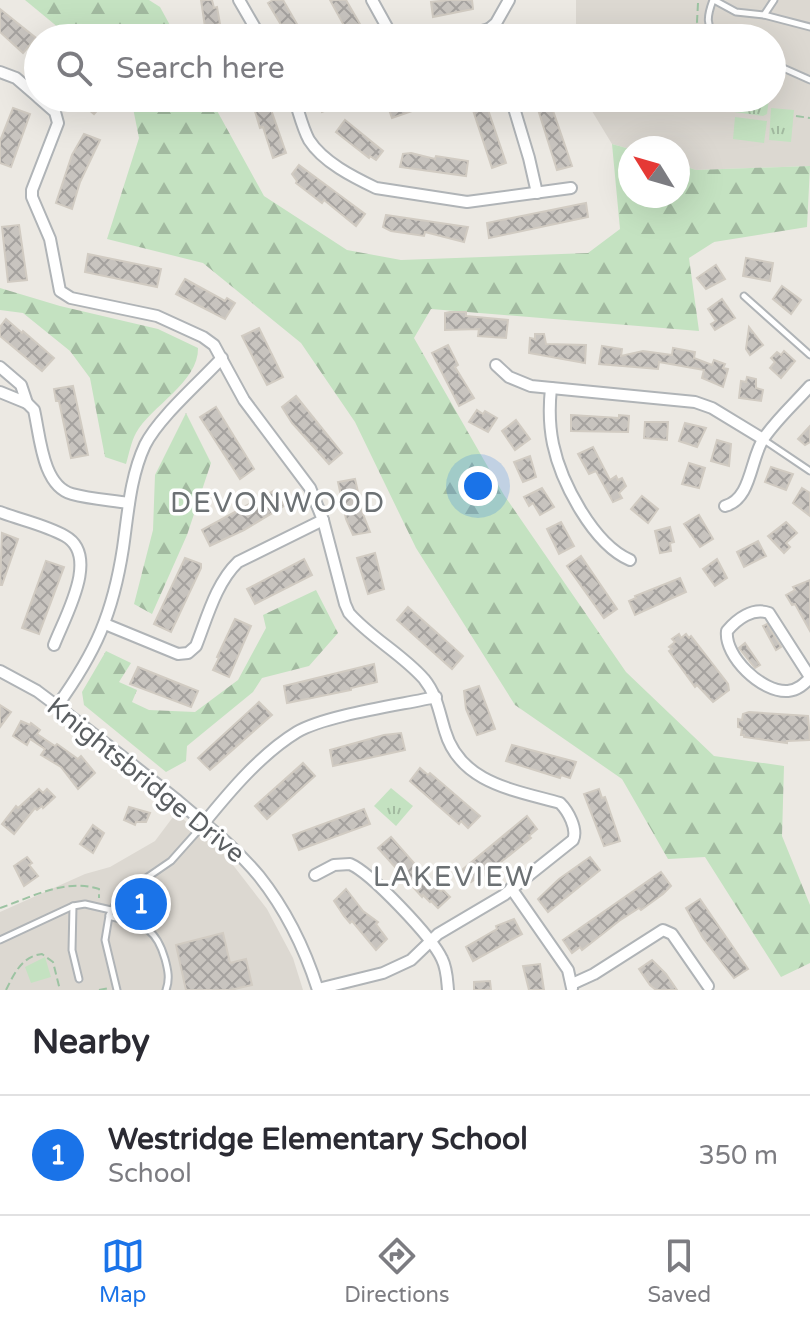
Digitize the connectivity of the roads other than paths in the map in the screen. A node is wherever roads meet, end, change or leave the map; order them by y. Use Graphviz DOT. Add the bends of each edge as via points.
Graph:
graph roads {
  1 [pos="239,0"];
  2 [pos="372,0"];
  3 [pos="509,0"];
  4 [pos="714,0"];
  5 [pos="774,0"];
  6 [pos="764,15"];
  7 [pos="253,24"];
  8 [pos="385,24"];
  9 [pos="496,24"];
  10 [pos="708,24"];
  11 [pos="810,27"];
  12 [pos="786,69"];
  13 [pos="0,72"];
  14 [pos="810,80"];
  15 [pos="24,85"];
  16 [pos="55,112"];
  17 [pos="299,112"];
  18 [pos="515,112"];
  19 [pos="571,188"];
  20 [pos="537,193"];
  21 [pos="744,296"];
  22 [pos="810,355"];
  23 [pos="222,358"];
  24 [pos="496,365"];
  25 [pos="0,367"];
  26 [pos="810,386"];
  27 [pos="551,388"];
  28 [pos="0,392"];
  29 [pos="27,403"];
  30 [pos="763,439"];
  31 [pos="810,471"];
  32 [pos="129,503"];
  33 [pos="725,506"];
  34 [pos="0,512"];
  35 [pos="323,520"];
  36 [pos="630,560"];
  37 [pos="105,624"];
  38 [pos="54,645"];
  39 [pos="0,671"];
  40 [pos="810,677"];
  41 [pos="436,697"];
  42 [pos="57,706"];
  43 [pos="204,823"];
  44 [pos="315,875"];
  45 [pos="511,888"];
  46 [pos="73,906"];
  47 [pos="110,913"];
  48 [pos="0,940"];
  49 [pos="430,941"];
  50 [pos="79,979"];
  51 [pos="708,986"];
  52 [pos="572,987"];
  53 [pos="117,990"];
  54 [pos="166,990"];
  55 [pos="318,990"];
  56 [pos="448,990"];
  1 -- 7 [label="street"];
  2 -- 8 [label="street"];
  3 -- 9 [label="street"];
  4 -- 6 [label="lane" via="736,12"];
  4 -- 10 [label="lane"];
  5 -- 6 [label="lane"];
  6 -- 11 [label="lane"];
  12 -- 14 [label="lane"];
  13 -- 15 [label="street"];
  16 -- 23 [label="street" via="58,123 32,197 50,239 60,291 71,298 157,316 203,337"];
  17 -- 20 [label="street" via="317,150 376,188 467,202"];
  18 -- 20 [label="street"];
  19 -- 20 [label="street"];
  21 -- 22 [label="lane"];
  23 -- 32 [label="street" via="144,446"];
  23 -- 35 [label="street" via="244,400 310,488"];
  24 -- 27 [label="street" via="520,382"];
  25 -- 29 [label="street" via="21,385"];
  26 -- 30 [label="street"];
  27 -- 30 [label="street" via="695,402"];
  27 -- 36 [label="street" via="550,427 566,479 602,542"];
  28 -- 29 [label="street"];
  29 -- 32 [label="street" via="34,410 57,485 71,494"];
  30 -- 31 [label="lane"];
  30 -- 33 [label="street" via="741,495"];
  32 -- 37 [label="street"];
  34 -- 38 [label="street" via="65,536 81,558 81,574"];
  35 -- 37 [label="street" via="238,562 223,579 196,646 188,653 178,654"];
  35 -- 41 [label="street" via="349,613 422,677"];
  37 -- 42 [label="street"];
  39 -- 42 [label="street, Knightsbridge Drive"];
  40 -- 40 [label="street" via="769,613 752,611 727,631 736,657 770,687 795,690"];
  41 -- 43 [label="street" via="297,733 256,767"];
  41 -- 45 [label="street" via="451,745 468,768 493,784 560,803 575,831 573,840"];
  42 -- 43 [label="street, Knightsbridge Drive"];
  43 -- 47 [label="lane" via="171,861 129,888"];
  43 -- 55 [label="street, Knightsbridge Drive" via="244,859 276,900"];
  44 -- 49 [label="street" via="342,863 357,867"];
  45 -- 49 [label="street"];
  45 -- 52 [label="street" via="568,970"];
  46 -- 47 [label="lane" via="85,904"];
  46 -- 48 [label="lane"];
  46 -- 50 [label="lane" via="72,950"];
  47 -- 53 [label="lane" via="105,940"];
  47 -- 54 [label="lane" via="157,937 168,972"];
  49 -- 55 [label="street" via="398,968"];
  49 -- 56 [label="street" via="443,961"];
  51 -- 52 [label="street" via="672,934 663,930"];
}
